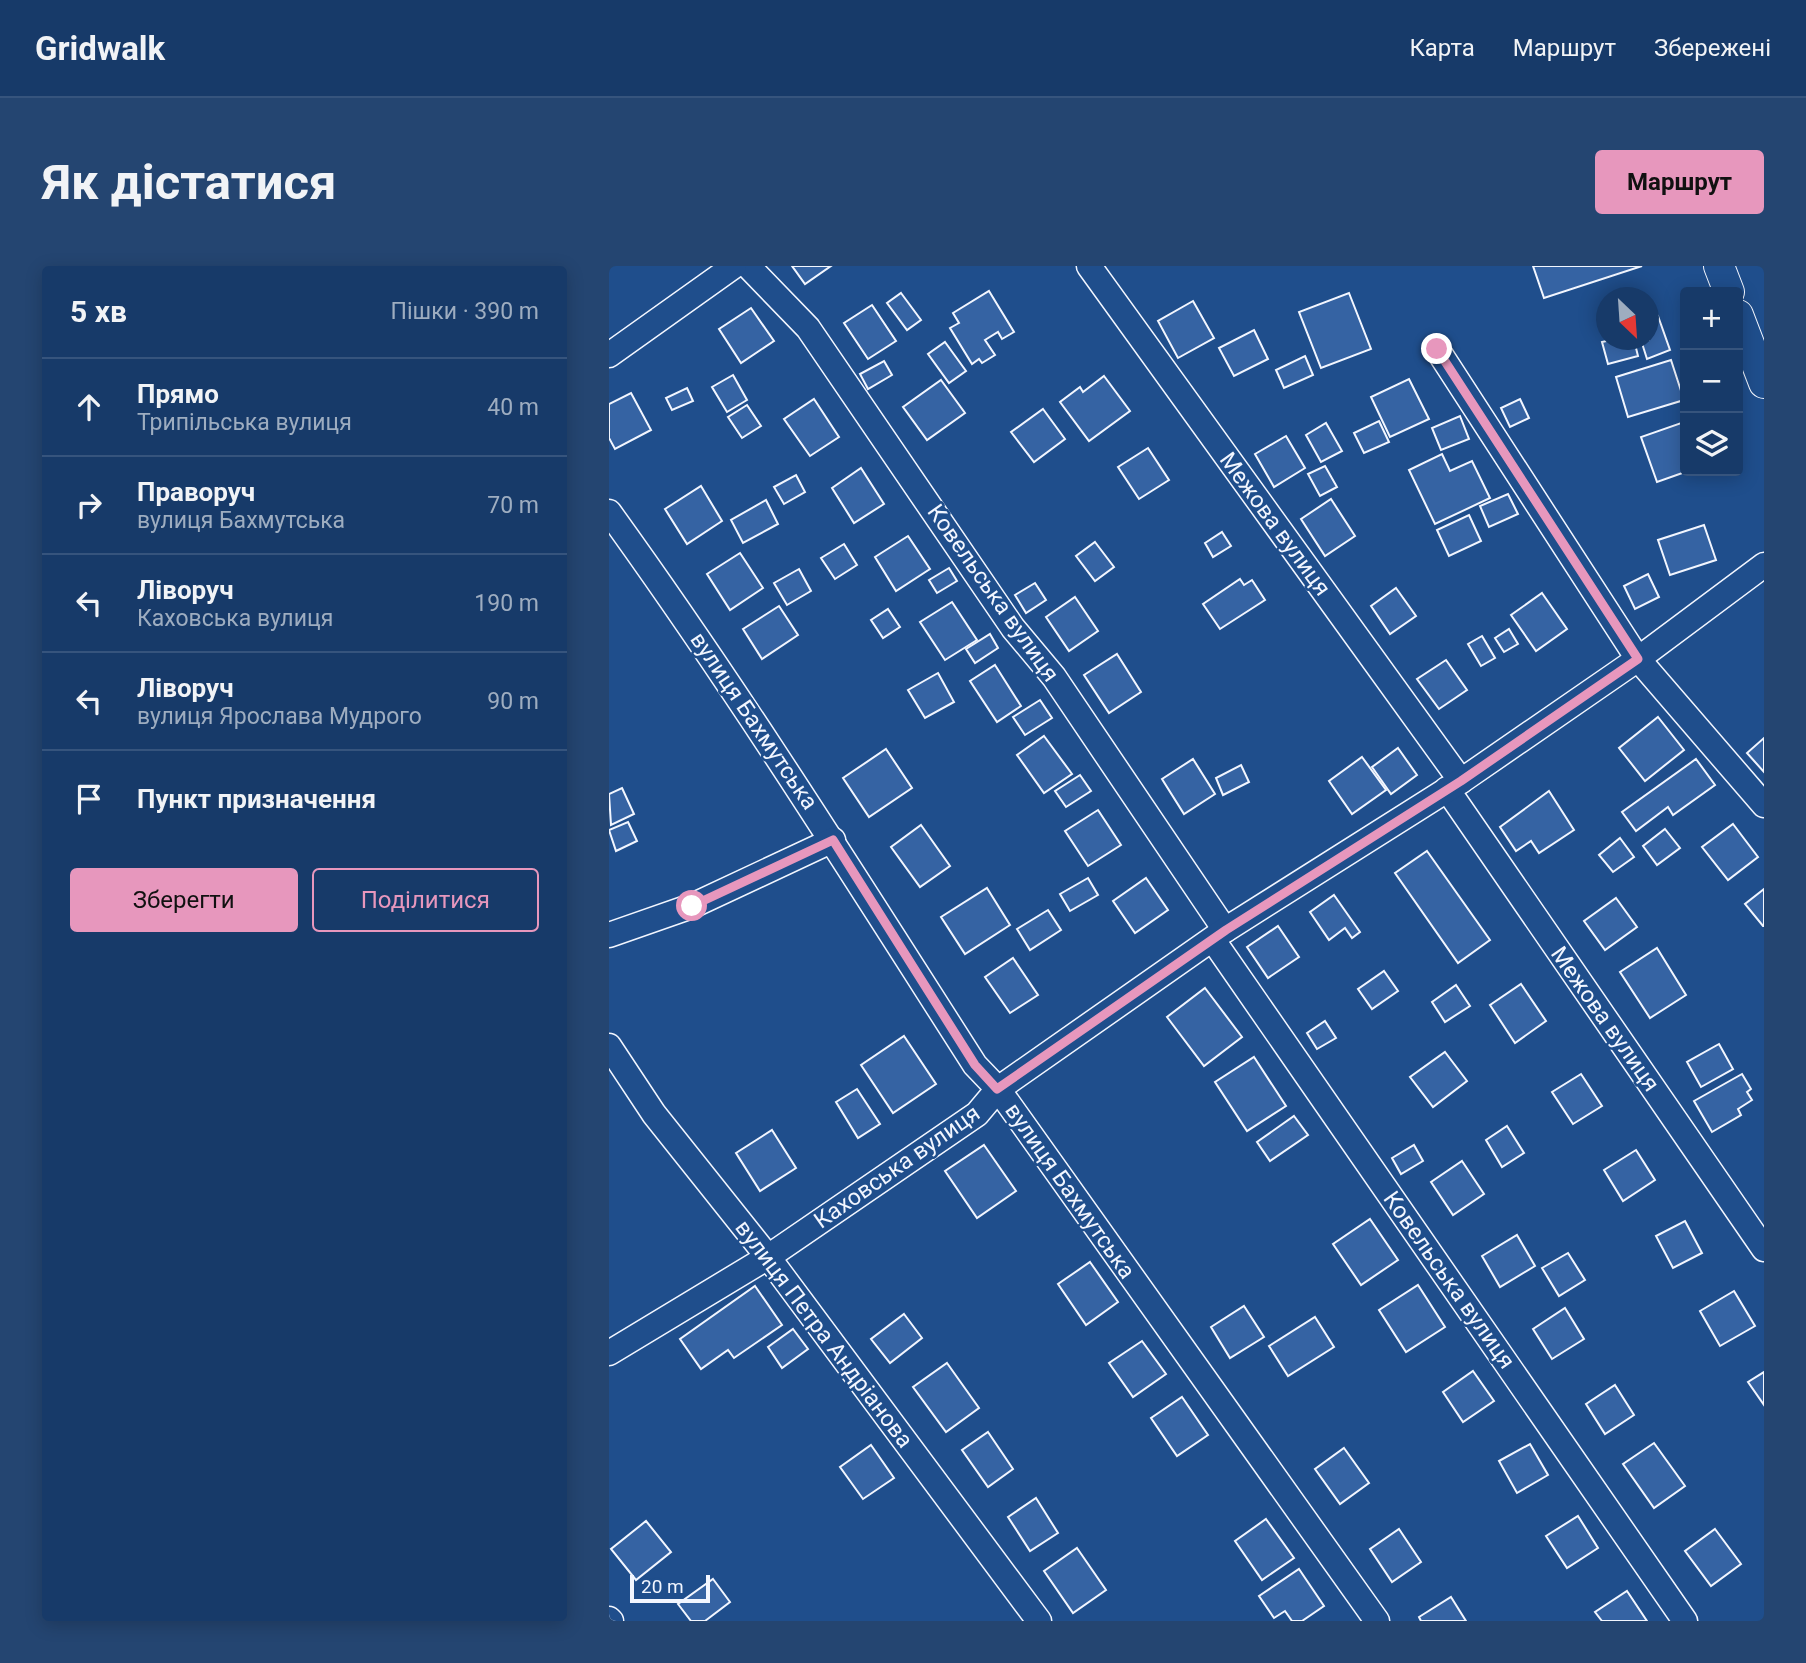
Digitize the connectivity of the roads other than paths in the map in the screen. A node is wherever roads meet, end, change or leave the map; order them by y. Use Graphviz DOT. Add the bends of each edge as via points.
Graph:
graph roads {
  1 [pos="734,266"];
  2 [pos="748,266"];
  3 [pos="1089,266"];
  4 [pos="1719,266"];
  5 [pos="1727,287"];
  6 [pos="1743,324"];
  7 [pos="1437,349"];
  8 [pos="1756,349"];
  9 [pos="609,355"];
  10 [pos="1764,383"];
  11 [pos="609,512"];
  12 [pos="1764,565"];
  13 [pos="1638,659"];
  14 [pos="1454,785"];
  15 [pos="1764,805"];
  16 [pos="833,840"];
  17 [pos="609,935"];
  18 [pos="1219,935"];
  19 [pos="609,1046"];
  20 [pos="997,1089"];
  21 [pos="1764,1249"];
  22 [pos="768,1257"];
  23 [pos="609,1353"];
  24 [pos="1039,1621"];
  25 [pos="1377,1621"];
  26 [pos="1685,1621"];
  1 -- 9 [label="street"];
  2 -- 18 [label="street, Ковельська вулиця" via="808,328 1013,628 1054,677"];
  3 -- 14 [label="street, Межова вулиця"];
  4 -- 5 [label="street"];
  6 -- 8 [label="street"];
  7 -- 13 [label="street"];
  8 -- 10 [label="street"];
  11 -- 16 [label="street, вулиця Бахмутська"];
  12 -- 13 [label="street, Каховська вулиця"];
  13 -- 14 [label="street, Каховська вулиця"];
  13 -- 15 [label="street"];
  14 -- 18 [label="street, Каховська вулиця"];
  14 -- 21 [label="street, Межова вулиця"];
  16 -- 17 [label="street" via="692,906"];
  16 -- 20 [label="street, вулиця Бахмутська" via="975,1065"];
  18 -- 20 [label="street, Каховська вулиця"];
  18 -- 26 [label="street, Ковельська вулиця"];
  19 -- 22 [label="street, вулиця Петра Андріанова" via="654,1114"];
  20 -- 22 [label="street, Каховська вулиця" via="977,1114"];
  20 -- 25 [label="street, вулиця Бахмутська"];
  22 -- 23 [label="street, Каховська вулиця"];
  22 -- 24 [label="street, вулиця Петра Андріанова"];
}
